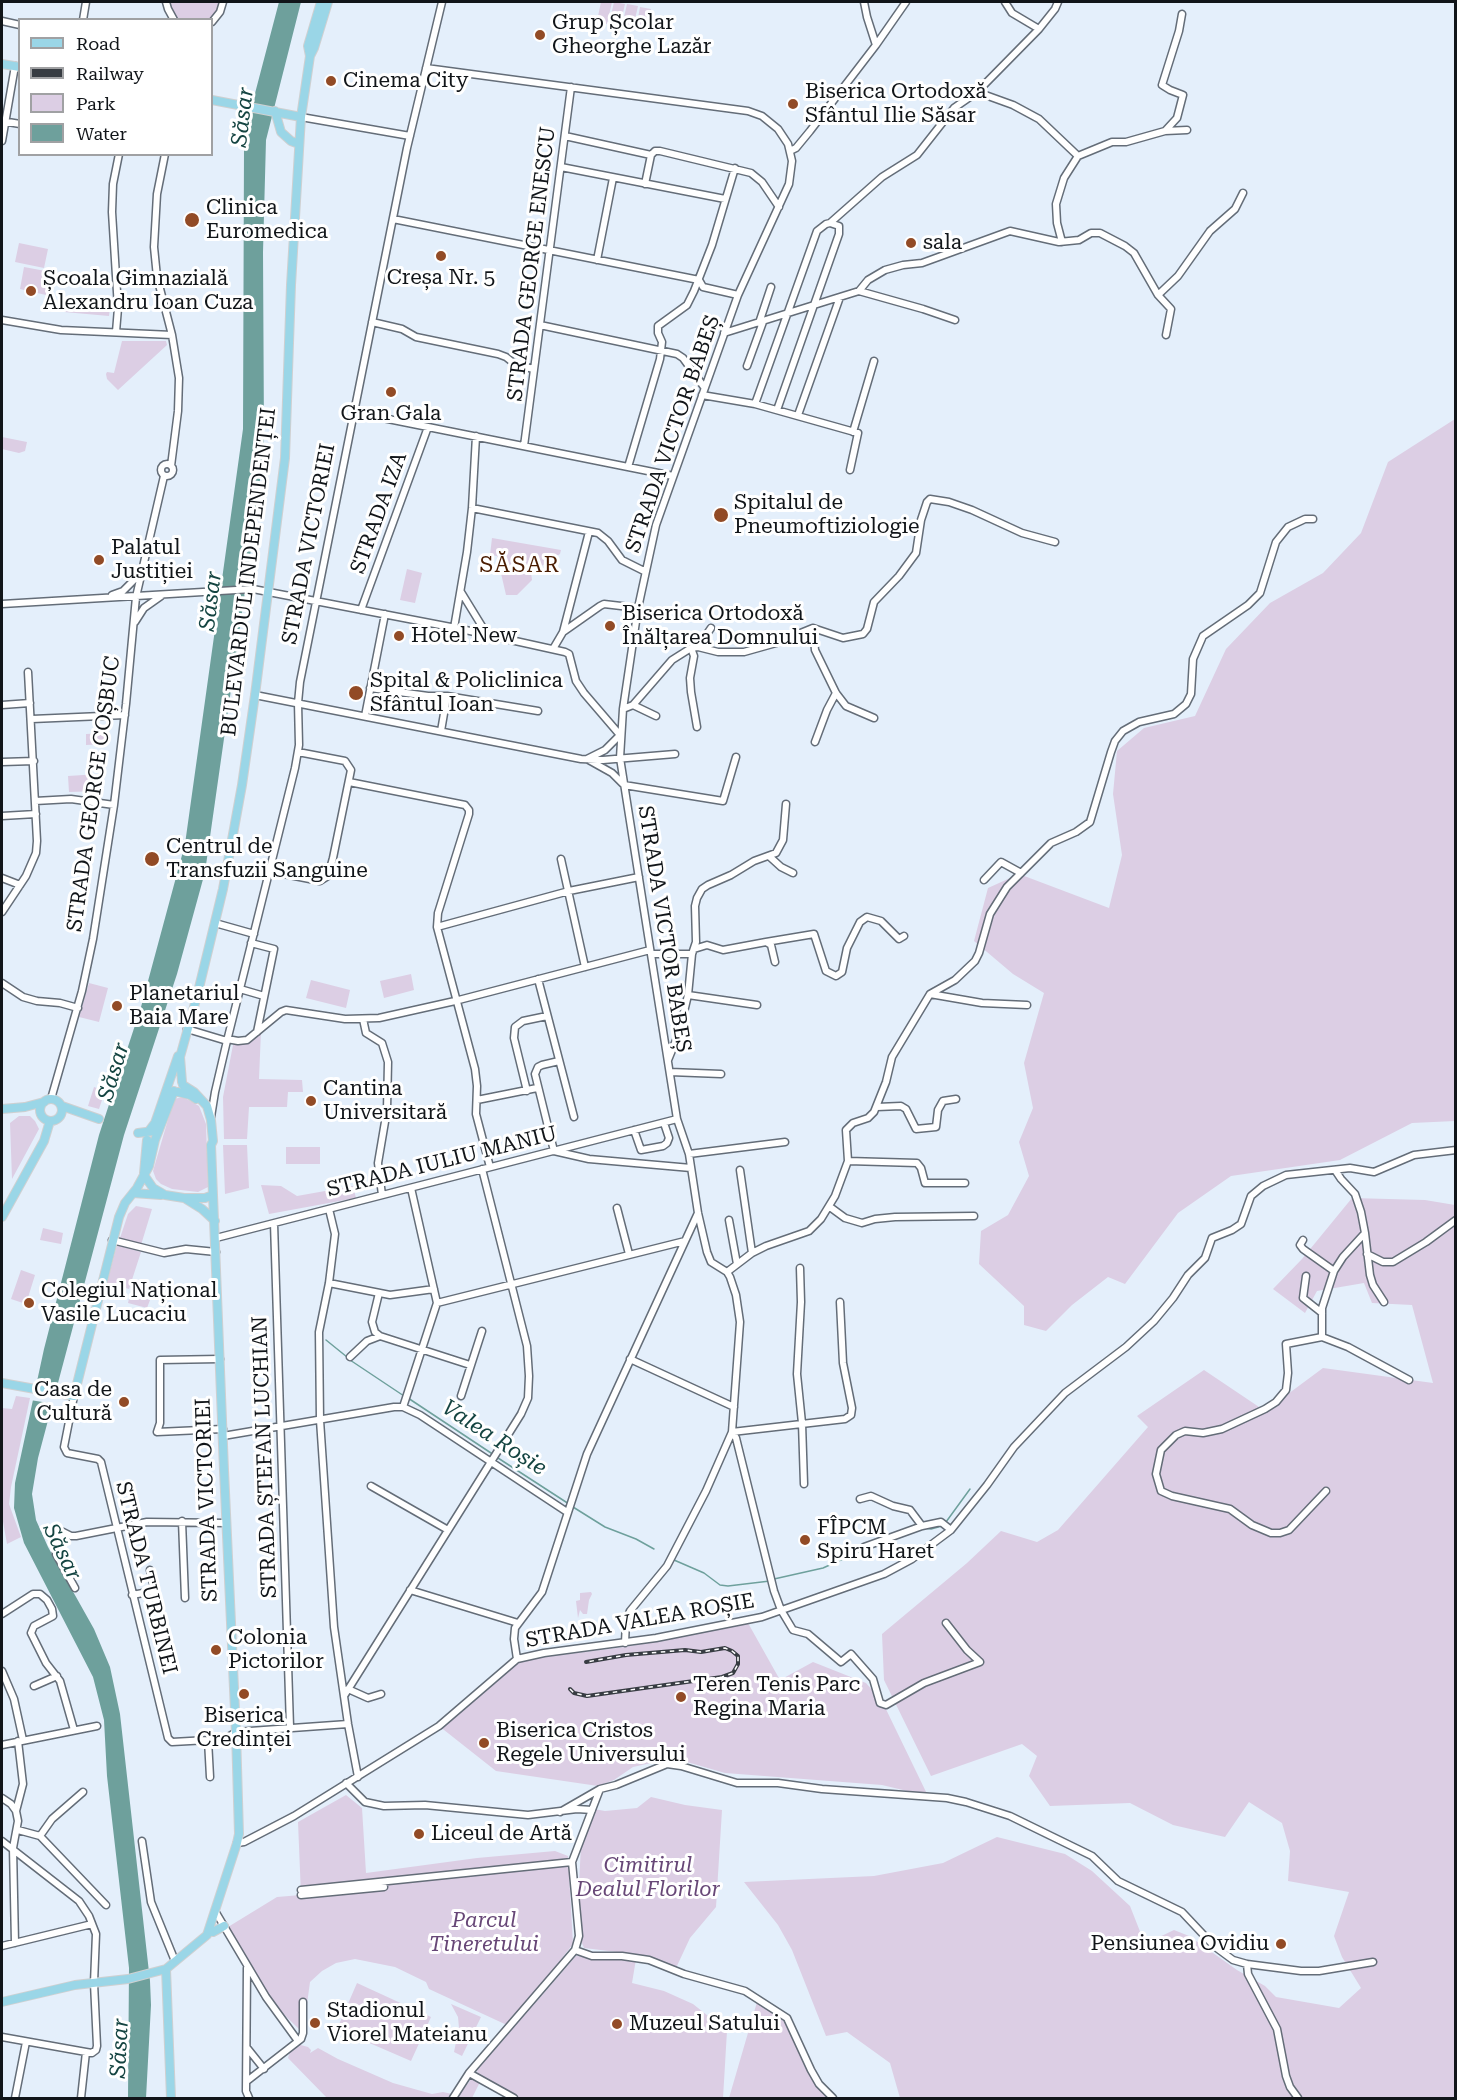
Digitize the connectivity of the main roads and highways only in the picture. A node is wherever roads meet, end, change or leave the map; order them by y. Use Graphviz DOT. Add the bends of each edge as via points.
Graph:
graph roads {
  1 [pos="321,2"];
  2 [pos="328,2"];
  3 [pos="310,56"];
  4 [pos="2,64"];
  5 [pos="17,67"];
  6 [pos="213,100"];
  7 [pos="275,111"];
  8 [pos="300,117"];
  9 [pos="299,144"];
  10 [pos="181,1050"];
  11 [pos="174,1063"];
  12 [pos="179,1087"];
  13 [pos="47,1100"];
  14 [pos="62,1106"];
  15 [pos="25,1107"];
  16 [pos="2,1108"];
  17 [pos="81,1113"];
  18 [pos="42,1116"];
  19 [pos="99,1119"];
  20 [pos="54,1120"];
  21 [pos="137,1133"];
  22 [pos="150,1136"];
  23 [pos="211,1145"];
  24 [pos="144,1175"];
  25 [pos="133,1194"];
  26 [pos="165,1195"];
  27 [pos="213,1195"];
  28 [pos="184,1198"];
  29 [pos="2,1217"];
  30 [pos="215,1221"];
  31 [pos="2,1383"];
  32 [pos="224,1926"];
  33 [pos="209,1931"];
  34 [pos="165,1969"];
  35 [pos="2,2002"];
  36 [pos="171,2098"];
  1 -- 3 [label="main road, BULEVARDUL INDEPENDENȚEI" via="308,46"];
  2 -- 3 [label="main road, BULEVARDUL INDEPENDENȚEI"];
  3 -- 8 [label="main road, BULEVARDUL INDEPENDENȚEI"];
  4 -- 5 [label="main road"];
  6 -- 7 [label="main road"];
  7 -- 8 [label="main road"];
  7 -- 9 [label="main road" via="281,132"];
  8 -- 9 [label="main road, BULEVARDUL INDEPENDENȚEI"];
  9 -- 10 [label="main road, BULEVARDUL INDEPENDENȚEI" via="285,458 255,695 235,828 215,923"];
  10 -- 11 [label="main road, BULEVARDUL INDEPENDENȚEI"];
  10 -- 12 [label="main road, BULEVARDUL INDEPENDENȚEI"];
  11 -- 12 [label="main road" via="171,1081 176,1079"];
  11 -- 22 [label="main road, BULEVARDUL INDEPENDENȚEI"];
  12 -- 22 [label="main road, BULEVARDUL INDEPENDENȚEI"];
  12 -- 23 [label="main road, STRADA VICTORIEI" via="202,1106"];
  12 -- 23 [label="main road, STRADA VICTORIEI" via="202,1100 209,1111"];
  13 -- 14 [label="main road"];
  13 -- 15 [label="main road"];
  13 -- 18 [label="main road" via="40,1107"];
  14 -- 17 [label="main road"];
  14 -- 20 [label="main road" via="62,1113"];
  15 -- 16 [label="main road"];
  15 -- 18 [label="main road"];
  17 -- 19 [label="main road"];
  17 -- 20 [label="main road"];
  18 -- 20 [label="main road"];
  20 -- 29 [label="main road"];
  21 -- 22 [label="main road"];
  22 -- 24 [label="main road, BULEVARDUL INDEPENDENȚEI"];
  23 -- 27 [label="main road, STRADA VICTORIEI"];
  24 -- 25 [label="main road, BULEVARDUL INDEPENDENȚEI"];
  24 -- 26 [label="main road" via="153,1188"];
  25 -- 26 [label="main road"];
  25 -- 31 [label="main road, BULEVARDUL INDEPENDENȚEI" via="123,1207 112,1240 74,1396"];
  26 -- 28 [label="main road"];
  27 -- 28 [label="main road"];
  27 -- 30 [label="main road, STRADA VICTORIEI"];
  28 -- 30 [label="main road"];
  30 -- 33 [label="main road, STRADA VICTORIEI" via="239,1834"];
  32 -- 33 [label="main road"];
  33 -- 34 [label="main road, STRADA VICTORIEI" via="205,1939"];
  34 -- 35 [label="main road, STRADA VICTORIEI"];
  34 -- 36 [label="main road"];
}
